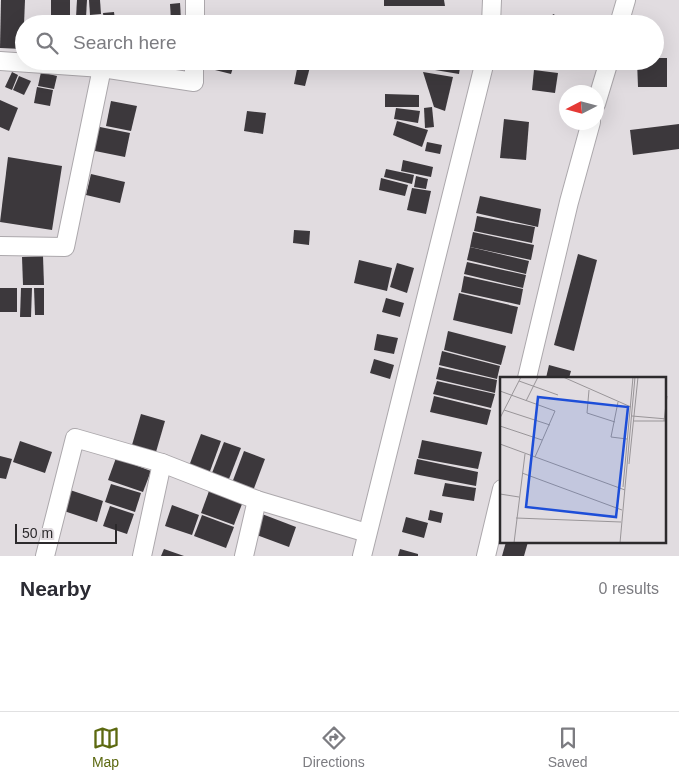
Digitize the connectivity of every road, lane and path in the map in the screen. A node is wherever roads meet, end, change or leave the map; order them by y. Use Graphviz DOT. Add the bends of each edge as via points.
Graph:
graph roads {
  1 [pos="195,0"];
  2 [pos="492,0"];
  3 [pos="626,0"];
  4 [pos="195,15"];
  5 [pos="491,15"];
  6 [pos="622,15"];
  7 [pos="0,61"];
  8 [pos="15,62"];
  9 [pos="102,70"];
  10 [pos="115,70"];
  11 [pos="194,70"];
  12 [pos="483,70"];
  13 [pos="606,70"];
  14 [pos="602,85"];
  15 [pos="589,130"];
  16 [pos="0,246"];
  17 [pos="528,377"];
  18 [pos="162,463"];
  19 [pos="500,497"];
  20 [pos="257,500"];
  21 [pos="367,533"];
  22 [pos="45,556"];
  23 [pos="142,556"];
  24 [pos="244,556"];
  25 [pos="362,556"];
  26 [pos="486,556"];
  1 -- 4 [label="street"];
  2 -- 5 [label="street"];
  3 -- 6 [label="street"];
  7 -- 8 [label="street"];
  9 -- 16 [label="street" via="65,247"];
  10 -- 11 [label="street" via="194,82"];
  12 -- 21 [label="street"];
  13 -- 14 [label="street"];
  15 -- 17 [label="street"];
  18 -- 20 [label="street"];
  18 -- 22 [label="street" via="75,438"];
  18 -- 23 [label="street"];
  19 -- 26 [label="street"];
  20 -- 21 [label="street"];
  20 -- 24 [label="street"];
  21 -- 25 [label="street"];
}
